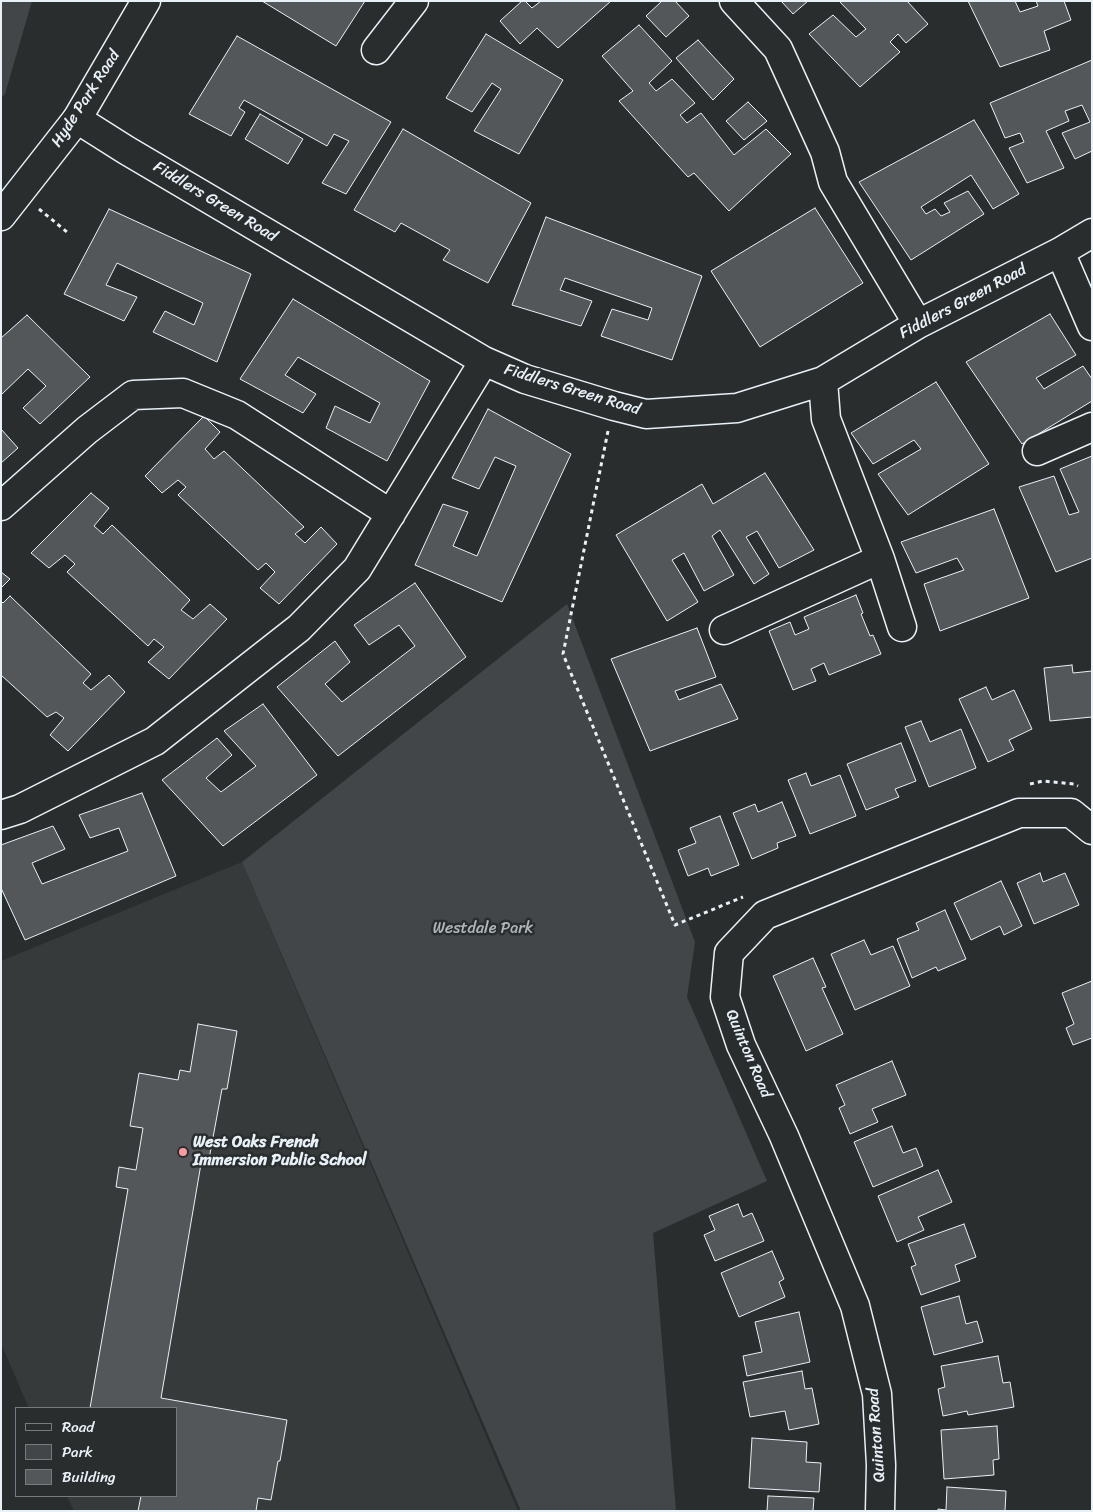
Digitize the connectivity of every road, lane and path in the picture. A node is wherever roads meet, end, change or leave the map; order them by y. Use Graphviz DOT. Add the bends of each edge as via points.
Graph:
graph roads {
  1 [pos="146,1"];
  2 [pos="414,1"];
  3 [pos="734,1"];
  4 [pos="376,50"];
  5 [pos="78,119"];
  6 [pos="1,216"];
  7 [pos="1092,233"];
  8 [pos="1060,252"];
  9 [pos="918,324"];
  10 [pos="1092,326"];
  11 [pos="484,361"];
  12 [pos="823,381"];
  13 [pos="614,406"];
  14 [pos="1092,427"];
  15 [pos="1037,451"];
  16 [pos="1,506"];
  17 [pos="391,514"];
  18 [pos="880,560"];
  19 [pos="902,627"];
  20 [pos="724,630"];
  21 [pos="1026,785"];
  22 [pos="1080,788"];
  23 [pos="1,815"];
  24 [pos="1092,830"];
  25 [pos="744,897"];
  26 [pos="880,1511"];
  1 -- 5 [label="street, Hyde Park Road"];
  2 -- 4 [label="street"];
  3 -- 9 [label="street" via="778,49 825,152 833,182"];
  5 -- 6 [label="street, Hyde Park Road"];
  5 -- 11 [label="street, Fiddlers Green Road"];
  7 -- 8 [label="street, Fiddlers Green Road"];
  8 -- 9 [label="street, Fiddlers Green Road"];
  8 -- 10 [label="street"];
  9 -- 12 [label="street, Fiddlers Green Road"];
  11 -- 13 [label="street, Fiddlers Green Road" via="525,379"];
  11 -- 17 [label="street"];
  12 -- 13 [label="street, Fiddlers Green Road" via="737,408 646,414"];
  12 -- 18 [label="street" via="826,419"];
  13 -- 25 [label="path" via="563,654 675,925"];
  14 -- 15 [label="street"];
  16 -- 17 [label="street" via="87,430 133,395 183,393 237,415"];
  17 -- 23 [label="street" via="357,569 298,628 155,741 20,809"];
  18 -- 19 [label="street"];
  18 -- 20 [label="street"];
  21 -- 22 [label="path" via="1043,782 1074,784"];
  24 -- 26 [label="street, Quinton Road" via="1071,813 1019,813 765,915 729,953 725,997 739,1037 855,1306 877,1394"];
}
